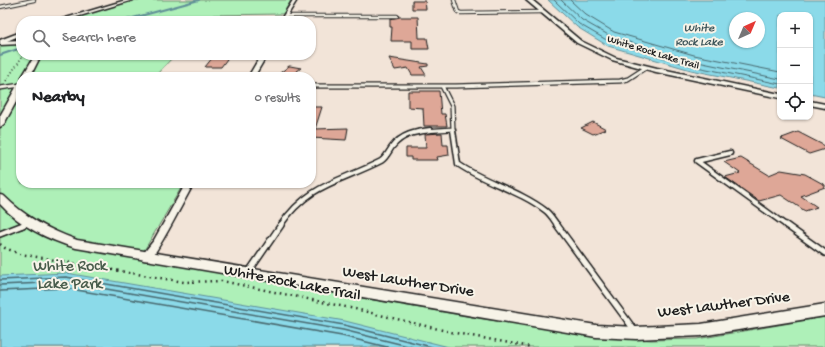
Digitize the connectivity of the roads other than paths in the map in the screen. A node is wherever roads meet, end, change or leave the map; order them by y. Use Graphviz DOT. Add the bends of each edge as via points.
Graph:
graph roads {
  1 [pos="34,0"];
  2 [pos="130,0"];
  3 [pos="295,0"];
  4 [pos="454,0"];
  5 [pos="529,0"];
  6 [pos="0,7"];
  7 [pos="542,12"];
  8 [pos="75,16"];
  9 [pos="285,16"];
  10 [pos="397,16"];
  11 [pos="16,35"];
  12 [pos="0,42"];
  13 [pos="16,42"];
  14 [pos="35,60"];
  15 [pos="261,60"];
  16 [pos="645,68"];
  17 [pos="29,72"];
  18 [pos="255,72"];
  19 [pos="16,86"];
  20 [pos="316,86"];
  21 [pos="442,86"];
  22 [pos="0,88"];
  23 [pos="16,94"];
  24 [pos="777,95"];
  25 [pos="813,103"];
  26 [pos="825,106"];
  27 [pos="0,124"];
  28 [pos="453,129"];
  29 [pos="730,153"];
  30 [pos="187,188"];
  31 [pos="0,198"];
  32 [pos="28,223"];
  33 [pos="0,234"];
  34 [pos="825,253"];
  35 [pos="146,257"];
  36 [pos="248,274"];
  37 [pos="825,310"];
  38 [pos="636,333"];
  1 -- 6 [label="lane"];
  2 -- 8 [label="street"];
  3 -- 9 [label="street"];
  4 -- 7 [label="lane" via="458,12 461,13"];
  5 -- 7 [label="street"];
  7 -- 16 [label="street" via="589,48"];
  9 -- 10 [label="lane"];
  11 -- 12 [label="street"];
  12 -- 13 [label="street"];
  14 -- 17 [label="street"];
  15 -- 18 [label="street"];
  16 -- 21 [label="lane" via="620,81"];
  16 -- 24 [label="street"];
  19 -- 22 [label="lane"];
  20 -- 21 [label="lane"];
  21 -- 28 [label="lane" via="452,106"];
  23 -- 27 [label="street"];
  25 -- 26 [label="street"];
  28 -- 36 [label="lane" via="430,130 402,137 383,160 311,193 287,215"];
  28 -- 38 [label="lane" via="458,164 516,192 547,212"];
  29 -- 34 [label="lane" via="697,161"];
  30 -- 35 [label="street"];
  31 -- 32 [label="street, West Lawther Drive"];
  32 -- 33 [label="lane"];
  32 -- 35 [label="street, West Lawther Drive" via="48,234 76,244"];
  35 -- 36 [label="street, West Lawther Drive"];
  36 -- 38 [label="street, West Lawther Drive" via="596,331"];
  37 -- 38 [label="street, West Lawther Drive" via="701,330"];
}
